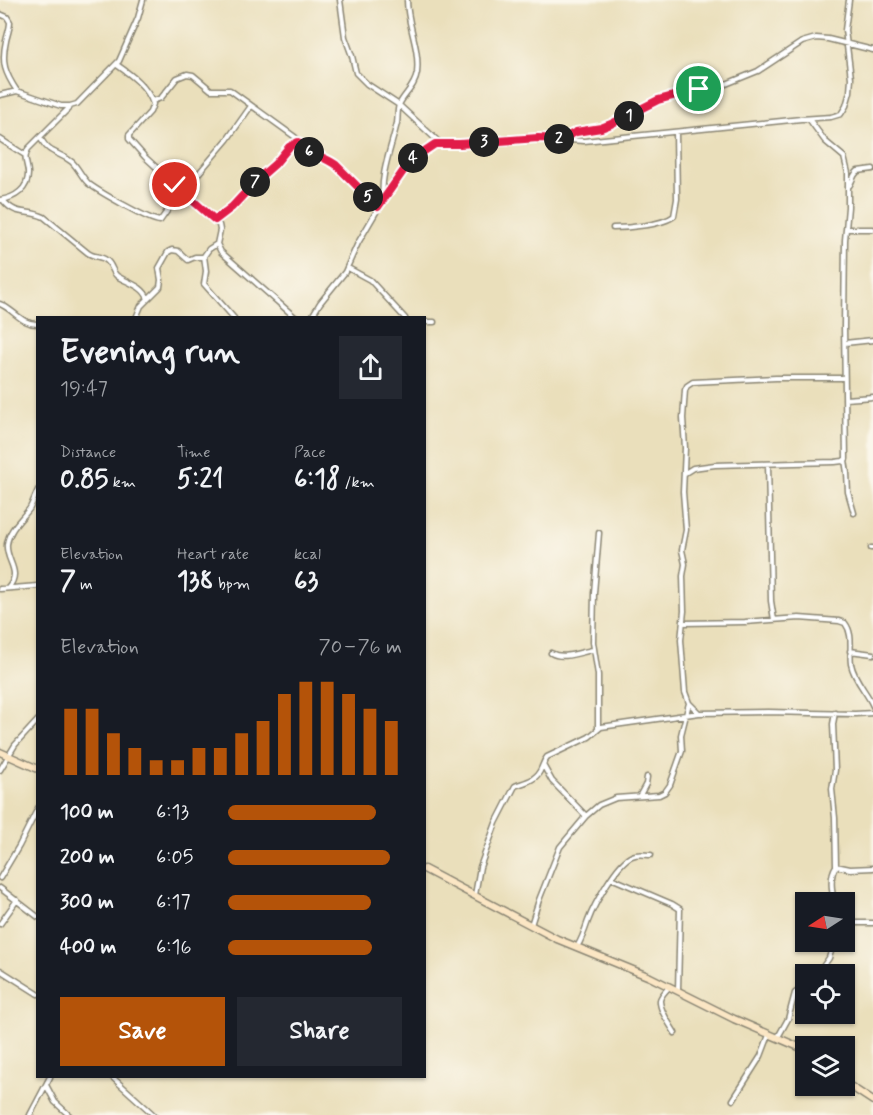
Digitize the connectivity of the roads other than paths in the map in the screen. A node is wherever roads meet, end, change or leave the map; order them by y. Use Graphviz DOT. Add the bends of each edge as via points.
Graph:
graph roads {
  1 [pos="143,0"];
  2 [pos="340,0"];
  3 [pos="407,0"];
  4 [pos="849,0"];
  5 [pos="0,14"];
  6 [pos="848,44"];
  7 [pos="873,50"];
  8 [pos="2,60"];
  9 [pos="117,65"];
  10 [pos="17,91"];
  11 [pos="0,95"];
  12 [pos="153,102"];
  13 [pos="399,105"];
  14 [pos="70,106"];
  15 [pos="251,106"];
  16 [pos="809,118"];
  17 [pos="676,132"];
  18 [pos="40,136"];
  19 [pos="0,139"];
  20 [pos="562,139"];
  21 [pos="298,142"];
  22 [pos="440,143"];
  23 [pos="25,155"];
  24 [pos="873,169"];
  25 [pos="848,188"];
  26 [pos="184,193"];
  27 [pos="1,200"];
  28 [pos="383,200"];
  29 [pos="378,207"];
  30 [pos="215,220"];
  31 [pos="613,228"];
  32 [pos="846,229"];
  33 [pos="873,229"];
  34 [pos="217,244"];
  35 [pos="204,257"];
  36 [pos="347,268"];
  37 [pos="148,299"];
  38 [pos="0,303"];
  39 [pos="137,316"];
  40 [pos="232,316"];
  41 [pos="294,316"];
  42 [pos="312,316"];
  43 [pos="403,316"];
  44 [pos="426,322"];
  45 [pos="434,322"];
  46 [pos="36,324"];
  47 [pos="873,340"];
  48 [pos="845,343"];
  49 [pos="844,378"];
  50 [pos="873,397"];
  51 [pos="846,399"];
  52 [pos="845,460"];
  53 [pos="768,464"];
  54 [pos="685,473"];
  55 [pos="36,494"];
  56 [pos="854,513"];
  57 [pos="598,533"];
  58 [pos="36,586"];
  59 [pos="8,588"];
  60 [pos="0,589"];
  61 [pos="774,620"];
  62 [pos="683,622"];
  63 [pos="593,650"];
  64 [pos="850,651"];
  65 [pos="551,653"];
  66 [pos="873,654"];
  67 [pos="689,703"];
  68 [pos="873,706"];
  69 [pos="699,713"];
  70 [pos="835,713"];
  71 [pos="873,713"];
  72 [pos="686,715"];
  73 [pos="36,722"];
  74 [pos="598,728"];
  75 [pos="0,752"];
  76 [pos="8,756"];
  77 [pos="543,765"];
  78 [pos="36,768"];
  79 [pos="0,770"];
  80 [pos="647,777"];
  81 [pos="640,796"];
  82 [pos="36,812"];
  83 [pos="586,816"];
  84 [pos="651,855"];
  85 [pos="836,866"];
  86 [pos="873,868"];
  87 [pos="426,870"];
  88 [pos="0,878"];
  89 [pos="611,878"];
  90 [pos="0,888"];
  91 [pos="833,892"];
  92 [pos="475,895"];
  93 [pos="17,900"];
  94 [pos="36,915"];
  95 [pos="855,922"];
  96 [pos="873,923"];
  97 [pos="0,924"];
  98 [pos="531,925"];
  99 [pos="577,948"];
  100 [pos="1,973"];
  101 [pos="669,987"];
  102 [pos="678,990"];
  103 [pos="36,993"];
  104 [pos="795,993"];
  105 [pos="675,1033"];
  106 [pos="769,1035"];
  107 [pos="778,1038"];
  108 [pos="795,1045"];
  109 [pos="50,1078"];
  110 [pos="113,1078"];
  111 [pos="46,1085"];
  112 [pos="855,1089"];
  113 [pos="733,1100"];
  114 [pos="873,1101"];
  115 [pos="30,1115"];
  116 [pos="69,1115"];
  117 [pos="154,1115"];
  1 -- 9 [label="street"];
  2 -- 13 [label="street" via="356,74"];
  3 -- 13 [label="street" via="417,71"];
  4 -- 6 [label="street" via="845,30"];
  5 -- 8 [label="street" via="10,22"];
  6 -- 7 [label="street"];
  6 -- 16 [label="street" via="851,78 844,111 837,117"];
  6 -- 20 [label="street" via="816,38 802,42 758,71 726,84 664,98 611,124"];
  8 -- 10 [label="street"];
  9 -- 12 [label="street"];
  9 -- 14 [label="street" via="82,100"];
  10 -- 11 [label="street"];
  10 -- 14 [label="street"];
  12 -- 15 [label="street" via="177,78 189,74 211,90 230,90"];
  12 -- 26 [label="street" via="150,112 129,138"];
  13 -- 22 [label="street"];
  13 -- 28 [label="street" via="382,182"];
  14 -- 18 [label="street"];
  15 -- 21 [label="street"];
  15 -- 26 [label="street"];
  16 -- 17 [label="street"];
  16 -- 25 [label="street" via="825,141 844,158"];
  17 -- 20 [label="street" via="584,141"];
  17 -- 31 [label="street" via="674,216"];
  18 -- 23 [label="street"];
  18 -- 26 [label="street" via="44,145 71,162 89,184 150,219 161,221"];
  19 -- 23 [label="street"];
  20 -- 22 [label="street"];
  21 -- 29 [label="street" via="336,165"];
  21 -- 30 [label="street"];
  22 -- 28 [label="street" via="411,160"];
  23 -- 27 [label="street" via="28,174 22,190"];
  24 -- 25 [label="street" via="858,171"];
  25 -- 32 [label="street"];
  26 -- 30 [label="street"];
  27 -- 37 [label="street" via="12,210 44,218 88,254 106,260 115,274 144,292"];
  28 -- 29 [label="street"];
  29 -- 36 [label="street"];
  30 -- 34 [label="street" via="220,230"];
  32 -- 33 [label="street"];
  32 -- 48 [label="street"];
  34 -- 35 [label="street"];
  34 -- 41 [label="street" via="221,252"];
  35 -- 37 [label="street" via="188,260 178,251 169,251 159,268 160,287"];
  35 -- 40 [label="street" via="205,285"];
  36 -- 42 [label="street"];
  36 -- 43 [label="street" via="370,280"];
  37 -- 39 [label="street"];
  38 -- 46 [label="street" via="28,324"];
  44 -- 45 [label="street"];
  47 -- 48 [label="street"];
  48 -- 49 [label="street"];
  49 -- 51 [label="street"];
  49 -- 54 [label="street" via="690,383 685,390 682,418"];
  50 -- 51 [label="street"];
  51 -- 52 [label="street"];
  52 -- 53 [label="street"];
  52 -- 56 [label="street"];
  53 -- 54 [label="street" via="704,466"];
  53 -- 61 [label="street"];
  54 -- 62 [label="street"];
  55 -- 59 [label="street" via="7,541 14,570"];
  57 -- 63 [label="street"];
  58 -- 59 [label="street"];
  59 -- 60 [label="street"];
  61 -- 62 [label="street"];
  61 -- 64 [label="street" via="804,618 844,623 850,632"];
  62 -- 67 [label="street" via="683,680"];
  63 -- 65 [label="street" via="564,656"];
  63 -- 74 [label="street" via="598,675"];
  64 -- 66 [label="street"];
  64 -- 68 [label="street" via="853,670"];
  67 -- 69 [label="street"];
  67 -- 72 [label="street"];
  69 -- 70 [label="street"];
  69 -- 72 [label="street"];
  70 -- 71 [label="street"];
  70 -- 85 [label="street" via="832,789"];
  72 -- 74 [label="street"];
  72 -- 81 [label="street" via="682,751 670,785 662,794"];
  73 -- 76 [label="street"];
  74 -- 77 [label="street" via="589,737 547,757"];
  75 -- 76 [label="main road"];
  76 -- 78 [label="main road"];
  76 -- 79 [label="street"];
  77 -- 83 [label="street" via="552,781"];
  77 -- 92 [label="street" via="536,777 515,786 496,823 480,867"];
  80 -- 81 [label="street"];
  81 -- 83 [label="street" via="612,800"];
  82 -- 88 [label="street"];
  83 -- 98 [label="street" via="561,847"];
  84 -- 89 [label="street" via="631,856"];
  85 -- 86 [label="street"];
  85 -- 91 [label="street" via="832,872"];
  87 -- 92 [label="main road"];
  89 -- 99 [label="street"];
  89 -- 102 [label="street" via="680,909"];
  90 -- 93 [label="street"];
  92 -- 98 [label="main road"];
  93 -- 94 [label="street"];
  93 -- 97 [label="street"];
  95 -- 96 [label="street"];
  98 -- 99 [label="main road"];
  99 -- 101 [label="main road"];
  100 -- 103 [label="street"];
  101 -- 102 [label="main road"];
  101 -- 105 [label="street" via="660,1000"];
  102 -- 106 [label="main road"];
  104 -- 107 [label="street"];
  106 -- 107 [label="main road"];
  106 -- 113 [label="street" via="761,1056"];
  107 -- 108 [label="main road"];
  109 -- 111 [label="street"];
  110 -- 117 [label="street"];
  111 -- 115 [label="street"];
  111 -- 116 [label="street" via="55,1102"];
  112 -- 114 [label="main road"];
}
